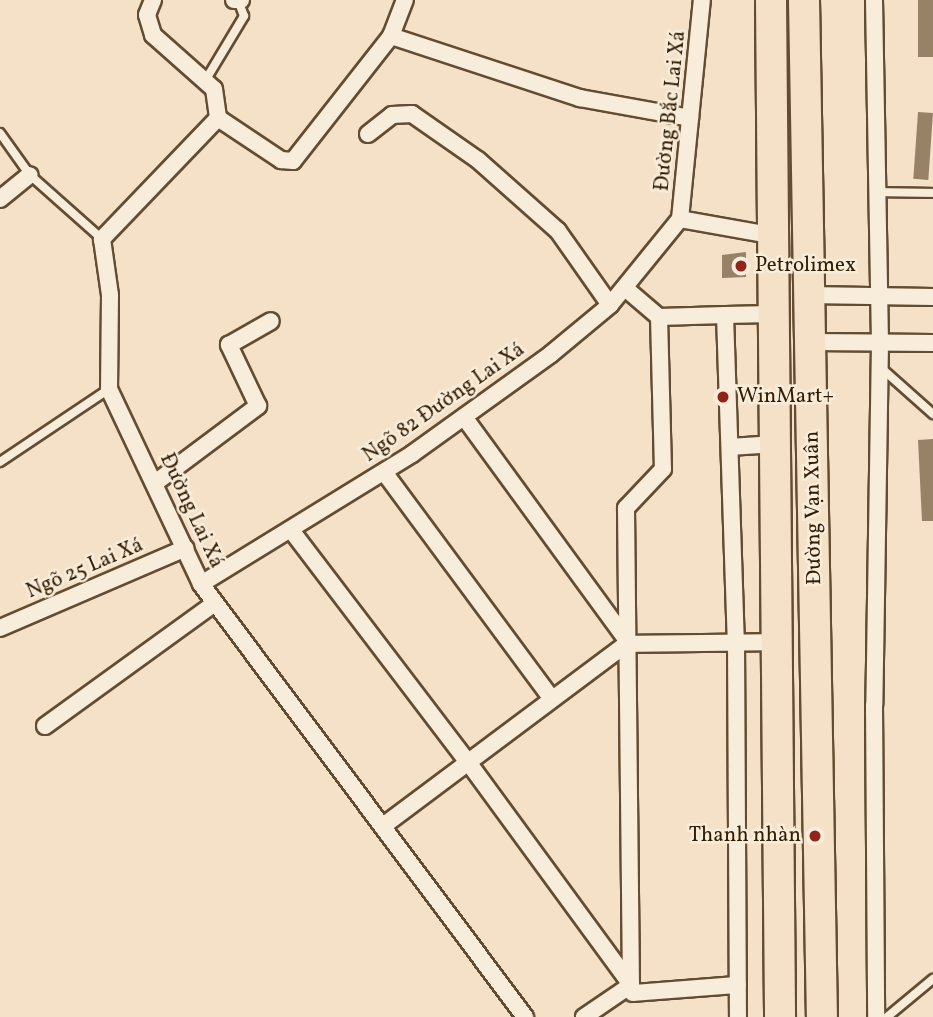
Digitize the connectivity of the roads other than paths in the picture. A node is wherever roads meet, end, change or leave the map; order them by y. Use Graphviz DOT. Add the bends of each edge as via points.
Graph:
graph roads {
  1 [pos="153,0"];
  2 [pos="405,0"];
  3 [pos="702,0"];
  4 [pos="771,0"];
  5 [pos="804,0"];
  6 [pos="874,0"];
  7 [pos="238,1"];
  8 [pos="390,36"];
  9 [pos="205,81"];
  10 [pos="218,118"];
  11 [pos="690,118"];
  12 [pos="0,133"];
  13 [pos="368,134"];
  14 [pos="30,175"];
  15 [pos="876,192"];
  16 [pos="933,193"];
  17 [pos="0,199"];
  18 [pos="680,219"];
  19 [pos="770,234"];
  20 [pos="102,239"];
  21 [pos="625,288"];
  22 [pos="808,295"];
  23 [pos="877,298"];
  24 [pos="933,298"];
  25 [pos="610,305"];
  26 [pos="772,314"];
  27 [pos="725,315"];
  28 [pos="659,317"];
  29 [pos="271,321"];
  30 [pos="811,342"];
  31 [pos="880,343"];
  32 [pos="933,343"];
  33 [pos="880,368"];
  34 [pos="109,389"];
  35 [pos="933,414"];
  36 [pos="464,417"];
  37 [pos="775,444"];
  38 [pos="730,447"];
  39 [pos="0,462"];
  40 [pos="384,472"];
  41 [pos="155,483"];
  42 [pos="291,530"];
  43 [pos="186,548"];
  44 [pos="201,584"];
  45 [pos="215,603"];
  46 [pos="0,628"];
  47 [pos="736,642"];
  48 [pos="779,642"];
  49 [pos="627,643"];
  50 [pos="552,699"];
  51 [pos="45,726"];
  52 [pos="468,762"];
  53 [pos="383,826"];
  54 [pos="819,878"];
  55 [pos="777,879"];
  56 [pos="933,979"];
  57 [pos="631,985"];
  58 [pos="738,985"];
  59 [pos="525,1017"];
  60 [pos="584,1017"];
  61 [pos="738,1017"];
  62 [pos="780,1017"];
  63 [pos="822,1017"];
  64 [pos="876,1017"];
  65 [pos="887,1017"];
  1 -- 9 [label="street" via="147,15 153,35"];
  2 -- 8 [label="street"];
  3 -- 11 [label="street, Đường Bắc Lai Xá"];
  4 -- 19 [label="highway, Đường Vạn Xuân"];
  5 -- 22 [label="highway, Đường Vạn Xuân"];
  6 -- 15 [label="street"];
  7 -- 9 [label="lane" via="244,16"];
  8 -- 10 [label="street" via="293,161 281,160"];
  8 -- 11 [label="street" via="580,98"];
  9 -- 10 [label="street" via="214,89"];
  10 -- 20 [label="street"];
  11 -- 18 [label="street, Đường Bắc Lai Xá"];
  12 -- 14 [label="lane"];
  13 -- 25 [label="street" via="392,116 412,114 478,160 558,231"];
  14 -- 17 [label="street"];
  14 -- 20 [label="lane"];
  15 -- 16 [label="lane"];
  15 -- 23 [label="street"];
  18 -- 19 [label="street, Đường Bắc Lai Xá"];
  18 -- 21 [label="street, Ngõ 82 Đường Lai Xá"];
  19 -- 26 [label="highway, Đường Vạn Xuân"];
  20 -- 34 [label="street, Đường Lai Xá" via="110,295"];
  21 -- 25 [label="street, Ngõ 82 Đường Lai Xá"];
  21 -- 28 [label="street"];
  22 -- 23 [label="street"];
  22 -- 30 [label="highway, Đường Vạn Xuân"];
  23 -- 24 [label="street"];
  23 -- 31 [label="street"];
  25 -- 36 [label="street, Ngõ 82 Đường Lai Xá"];
  26 -- 27 [label="street"];
  26 -- 37 [label="highway, Đường Vạn Xuân"];
  27 -- 28 [label="street"];
  27 -- 38 [label="street"];
  28 -- 49 [label="street" via="663,469 626,508"];
  29 -- 41 [label="street" via="229,345 258,406"];
  30 -- 31 [label="street"];
  30 -- 54 [label="highway, Đường Vạn Xuân"];
  31 -- 32 [label="street"];
  31 -- 33 [label="street"];
  33 -- 35 [label="lane"];
  33 -- 64 [label="street" via="874,705"];
  34 -- 39 [label="lane"];
  34 -- 41 [label="street, Đường Lai Xá"];
  36 -- 40 [label="street, Ngõ 82 Đường Lai Xá"];
  36 -- 49 [label="street"];
  37 -- 38 [label="street"];
  37 -- 48 [label="highway, Đường Vạn Xuân"];
  38 -- 47 [label="street"];
  40 -- 42 [label="street, Ngõ 82 Đường Lai Xá"];
  40 -- 50 [label="street"];
  41 -- 43 [label="street, Đường Lai Xá"];
  42 -- 44 [label="street, Ngõ 82 Đường Lai Xá"];
  42 -- 52 [label="street"];
  43 -- 44 [label="street, Đường Lai Xá"];
  43 -- 46 [label="street, Ngõ 25 Lai Xá"];
  44 -- 45 [label="street, Đường Lai Xá"];
  45 -- 51 [label="street"];
  45 -- 53 [label="street, Đường Lai Xá"];
  47 -- 48 [label="street"];
  47 -- 49 [label="street"];
  47 -- 58 [label="street"];
  48 -- 55 [label="highway, Đường Vạn Xuân"];
  49 -- 50 [label="street"];
  49 -- 57 [label="street"];
  50 -- 52 [label="street"];
  52 -- 53 [label="street"];
  52 -- 57 [label="street"];
  53 -- 59 [label="street, Đường Lai Xá"];
  54 -- 55 [label="highway"];
  54 -- 63 [label="highway, Đường Vạn Xuân"];
  55 -- 62 [label="highway, Đường Vạn Xuân"];
  56 -- 65 [label="lane"];
  57 -- 58 [label="street" via="633,993"];
  57 -- 60 [label="street"];
  58 -- 61 [label="street"];
}
